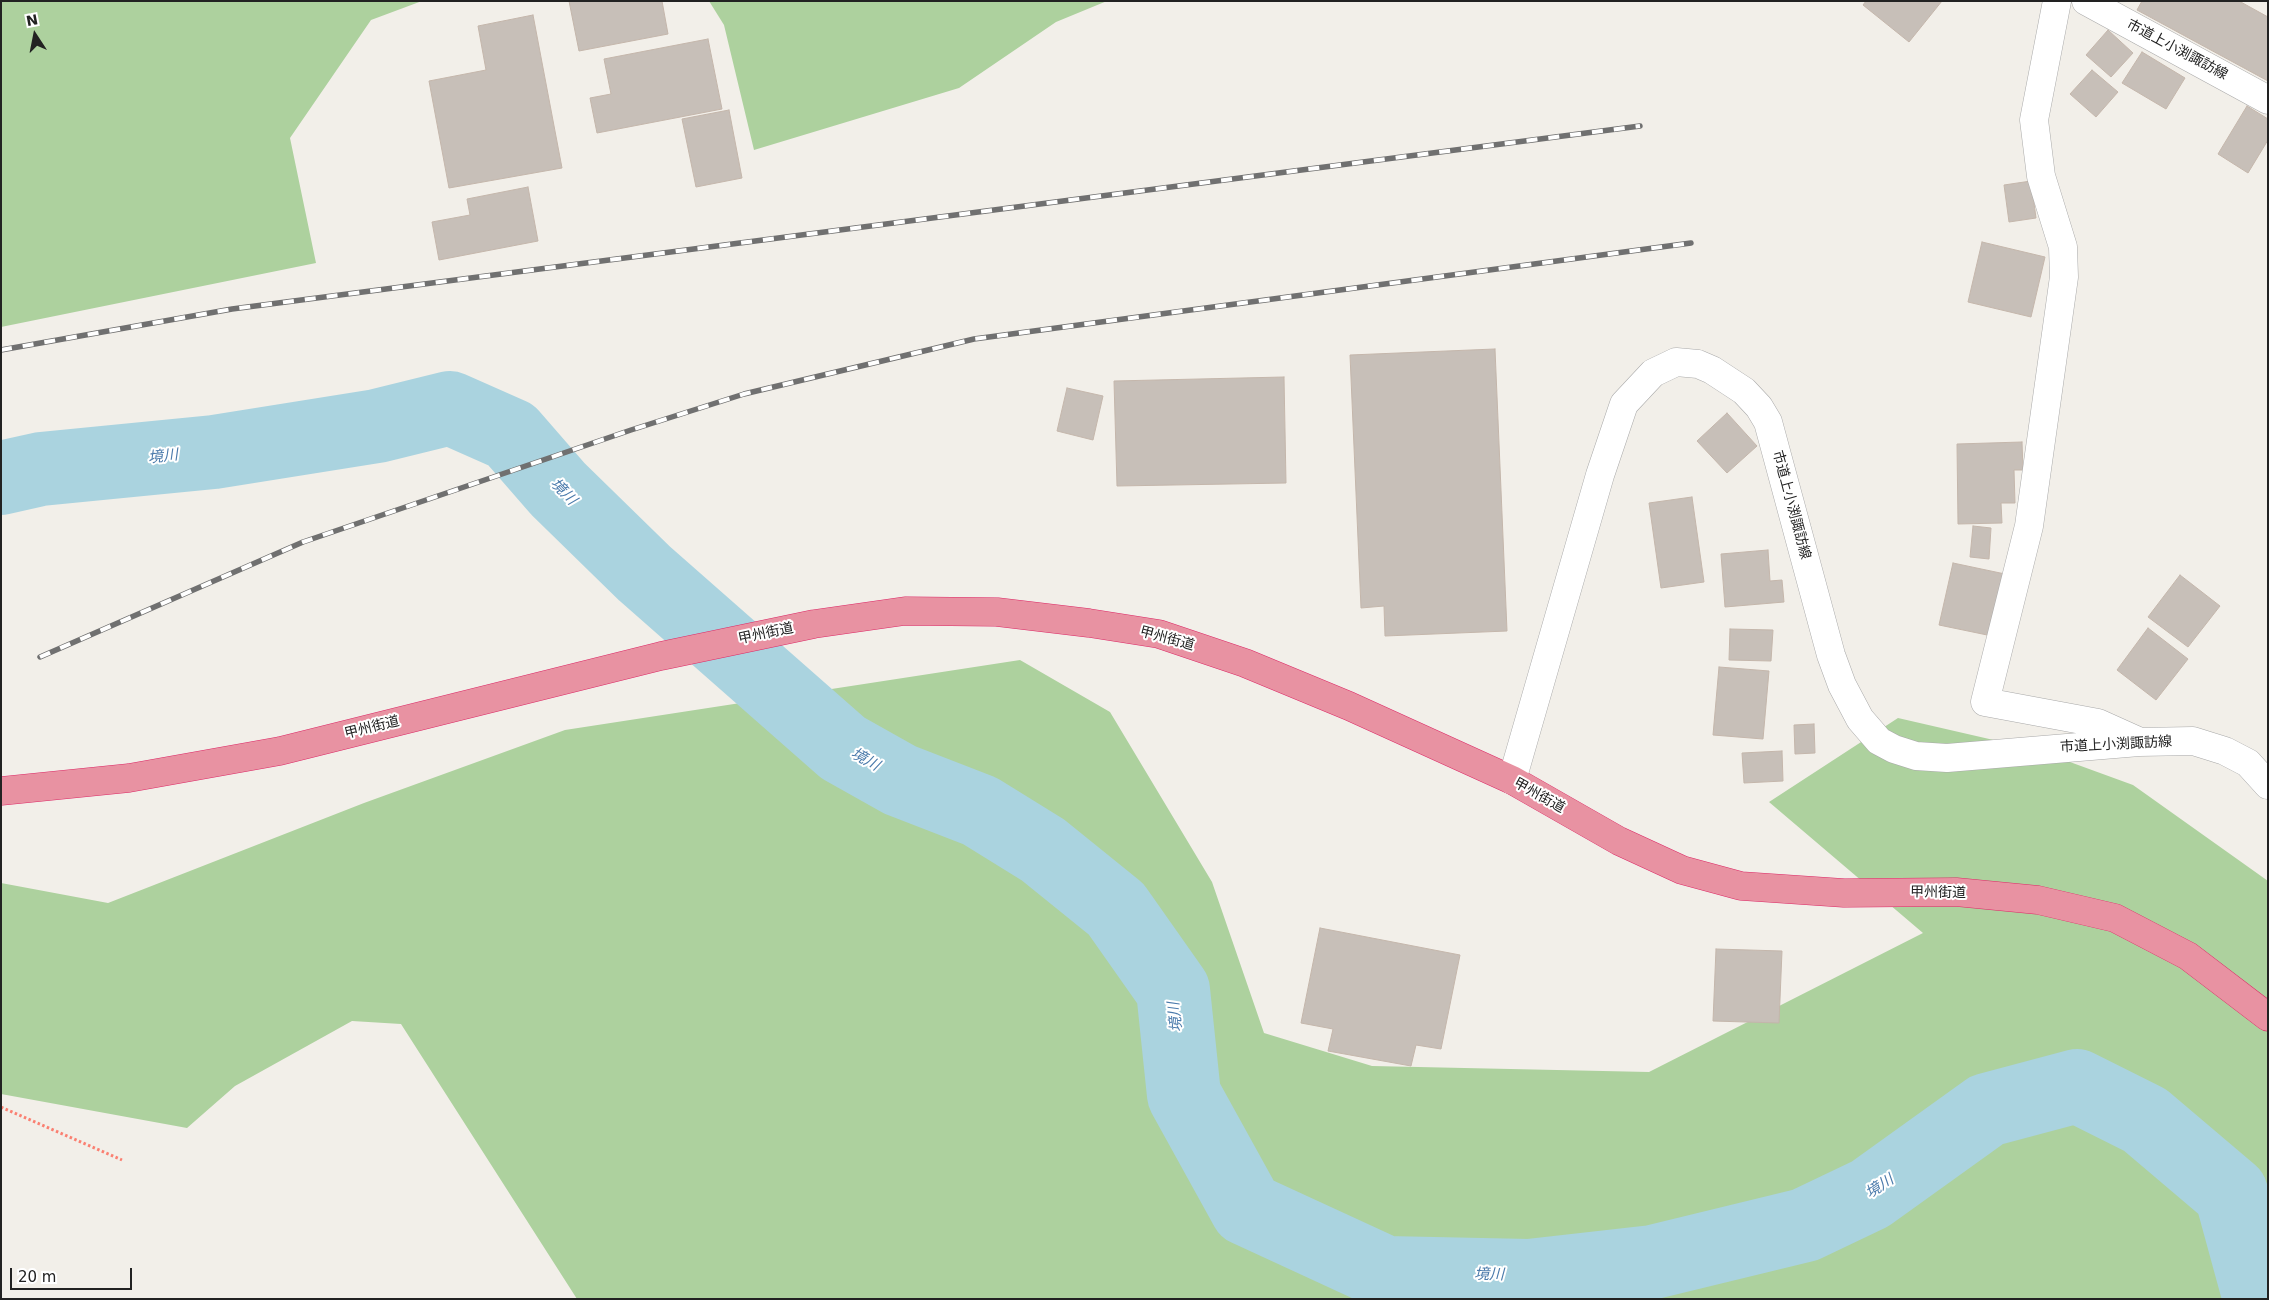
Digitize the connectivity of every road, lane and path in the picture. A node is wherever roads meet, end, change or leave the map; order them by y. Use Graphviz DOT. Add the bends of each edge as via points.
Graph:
graph roads {
  1 [pos="2057,1"];
  2 [pos="2086,1"];
  3 [pos="2268,100"];
  4 [pos="2139,742"];
  5 [pos="1512,780"];
  6 [pos="2268,785"];
  7 [pos="1,791"];
  8 [pos="2268,1017"];
  9 [pos="1,1107"];
  10 [pos="122,1160"];
  1 -- 4 [label="street" via="2034,120 2041,176 2063,247 2064,277 2029,526 1985,702 2098,723"];
  2 -- 3 [label="street, 市道上小渕諏訪線"];
  4 -- 5 [label="street, 市道上小渕諏訪線" via="1946,758 1916,756 1879,741 1860,719 1831,655 1768,422 1744,391 1712,370 1698,364 1676,362 1654,373 1624,404 1600,475"];
  4 -- 6 [label="street, 市道上小渕諏訪線" via="2193,741 2225,750 2248,763"];
  5 -- 7 [label="highway, 甲州街道" via="1245,663 1159,634 997,612 905,611 814,624 661,656 280,751 129,778"];
  5 -- 8 [label="highway, 甲州街道" via="1619,841 1682,870 1741,886 1844,893 1956,892 2038,900 2115,918 2188,956"];
  9 -- 10 [label="path"];
}
